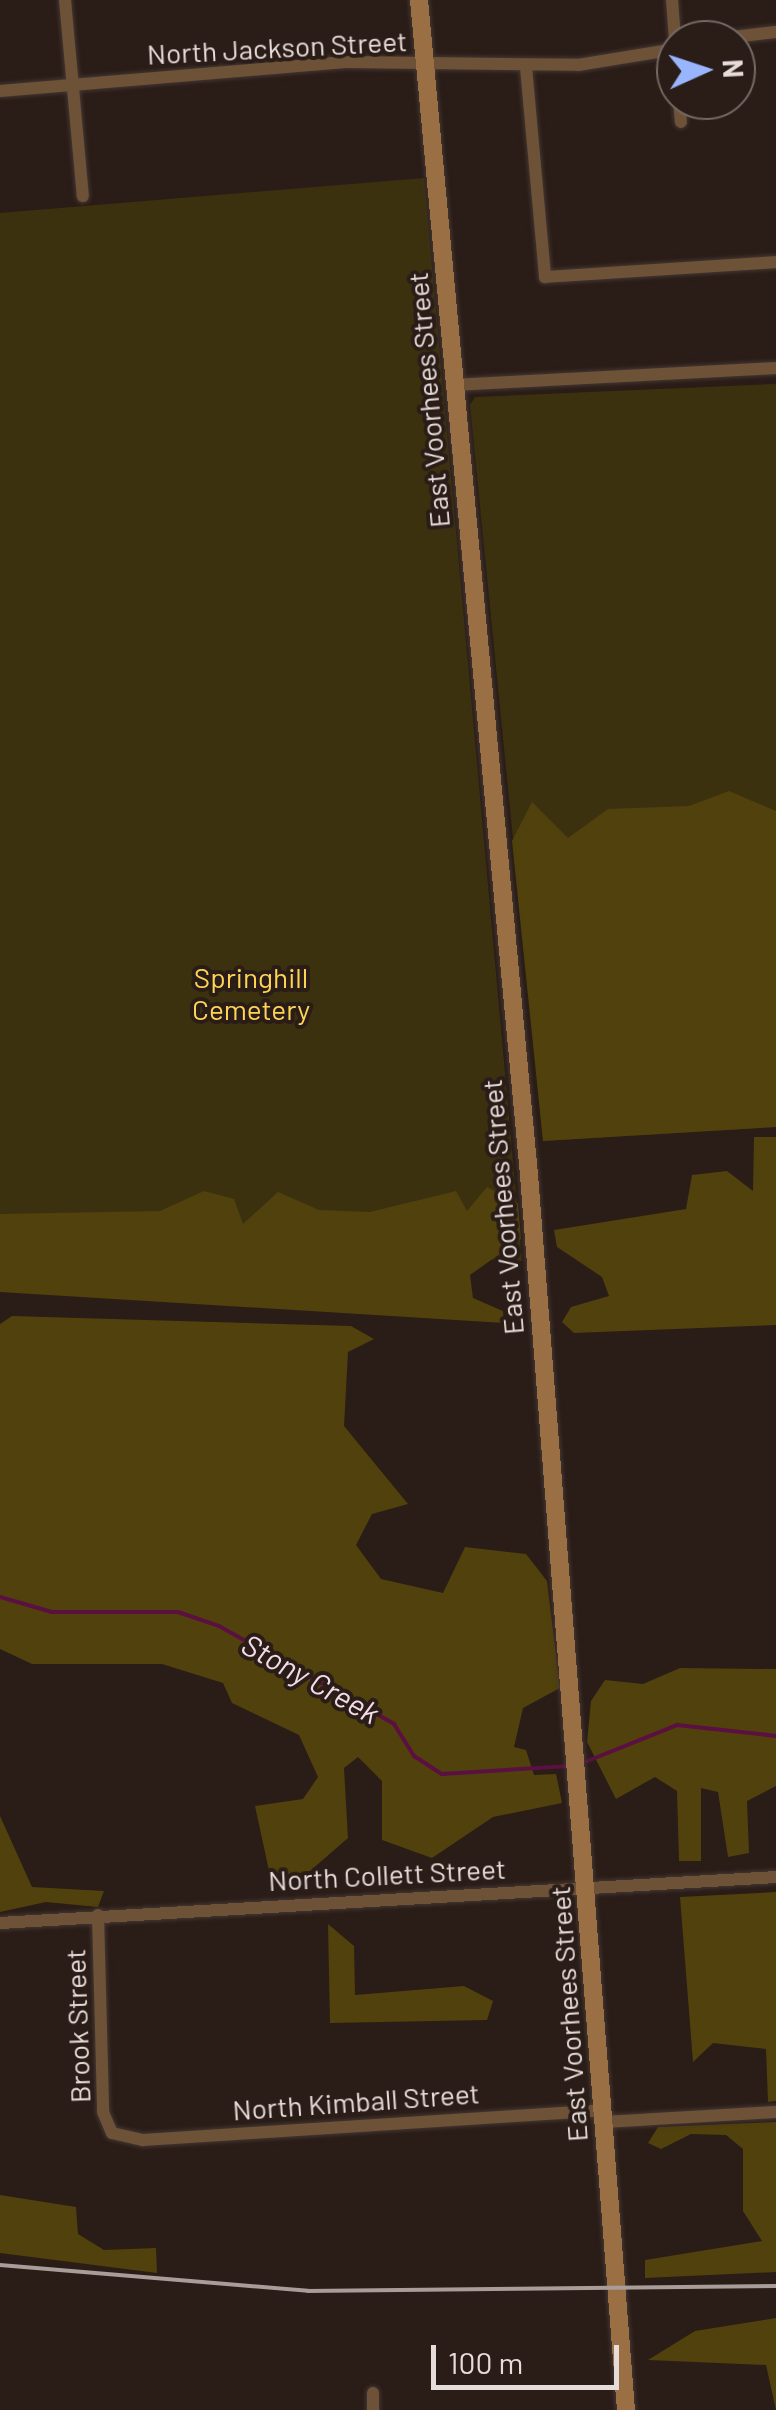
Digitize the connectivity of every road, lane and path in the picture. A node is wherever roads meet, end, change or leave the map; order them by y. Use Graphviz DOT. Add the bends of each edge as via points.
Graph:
graph roads {
  1 [pos="65,0"];
  2 [pos="419,0"];
  3 [pos="656,55"];
  4 [pos="425,63"];
  5 [pos="526,67"];
  6 [pos="74,86"];
  7 [pos="0,91"];
  8 [pos="83,196"];
  9 [pos="776,262"];
  10 [pos="776,368"];
  11 [pos="454,385"];
  12 [pos="776,1877"];
  13 [pos="586,1891"];
  14 [pos="98,1915"];
  15 [pos="0,1923"];
  16 [pos="776,2112"];
  17 [pos="604,2116"];
  18 [pos="112,2133"];
  19 [pos="373,2393"];
  20 [pos="372,2410"];
  21 [pos="626,2410"];
  1 -- 6 [label="street"];
  2 -- 4 [label="main road, East Voorhees Street"];
  3 -- 5 [label="street, North Jackson Street"];
  4 -- 5 [label="street, North Jackson Street"];
  4 -- 6 [label="street, North Jackson Street"];
  4 -- 11 [label="main road, East Voorhees Street"];
  5 -- 9 [label="street" via="545,277"];
  6 -- 7 [label="street, North Jackson Street"];
  6 -- 8 [label="street"];
  10 -- 11 [label="street"];
  11 -- 13 [label="main road, East Voorhees Street"];
  12 -- 13 [label="street, North Collett Street"];
  13 -- 14 [label="street, North Collett Street"];
  13 -- 17 [label="main road, East Voorhees Street"];
  14 -- 15 [label="street, North Collett Street"];
  14 -- 18 [label="street, Brook Street" via="103,2112"];
  16 -- 17 [label="street, North Kimball Street"];
  17 -- 18 [label="street, North Kimball Street" via="143,2140"];
  17 -- 21 [label="main road, East Voorhees Street"];
  19 -- 20 [label="street"];
}
